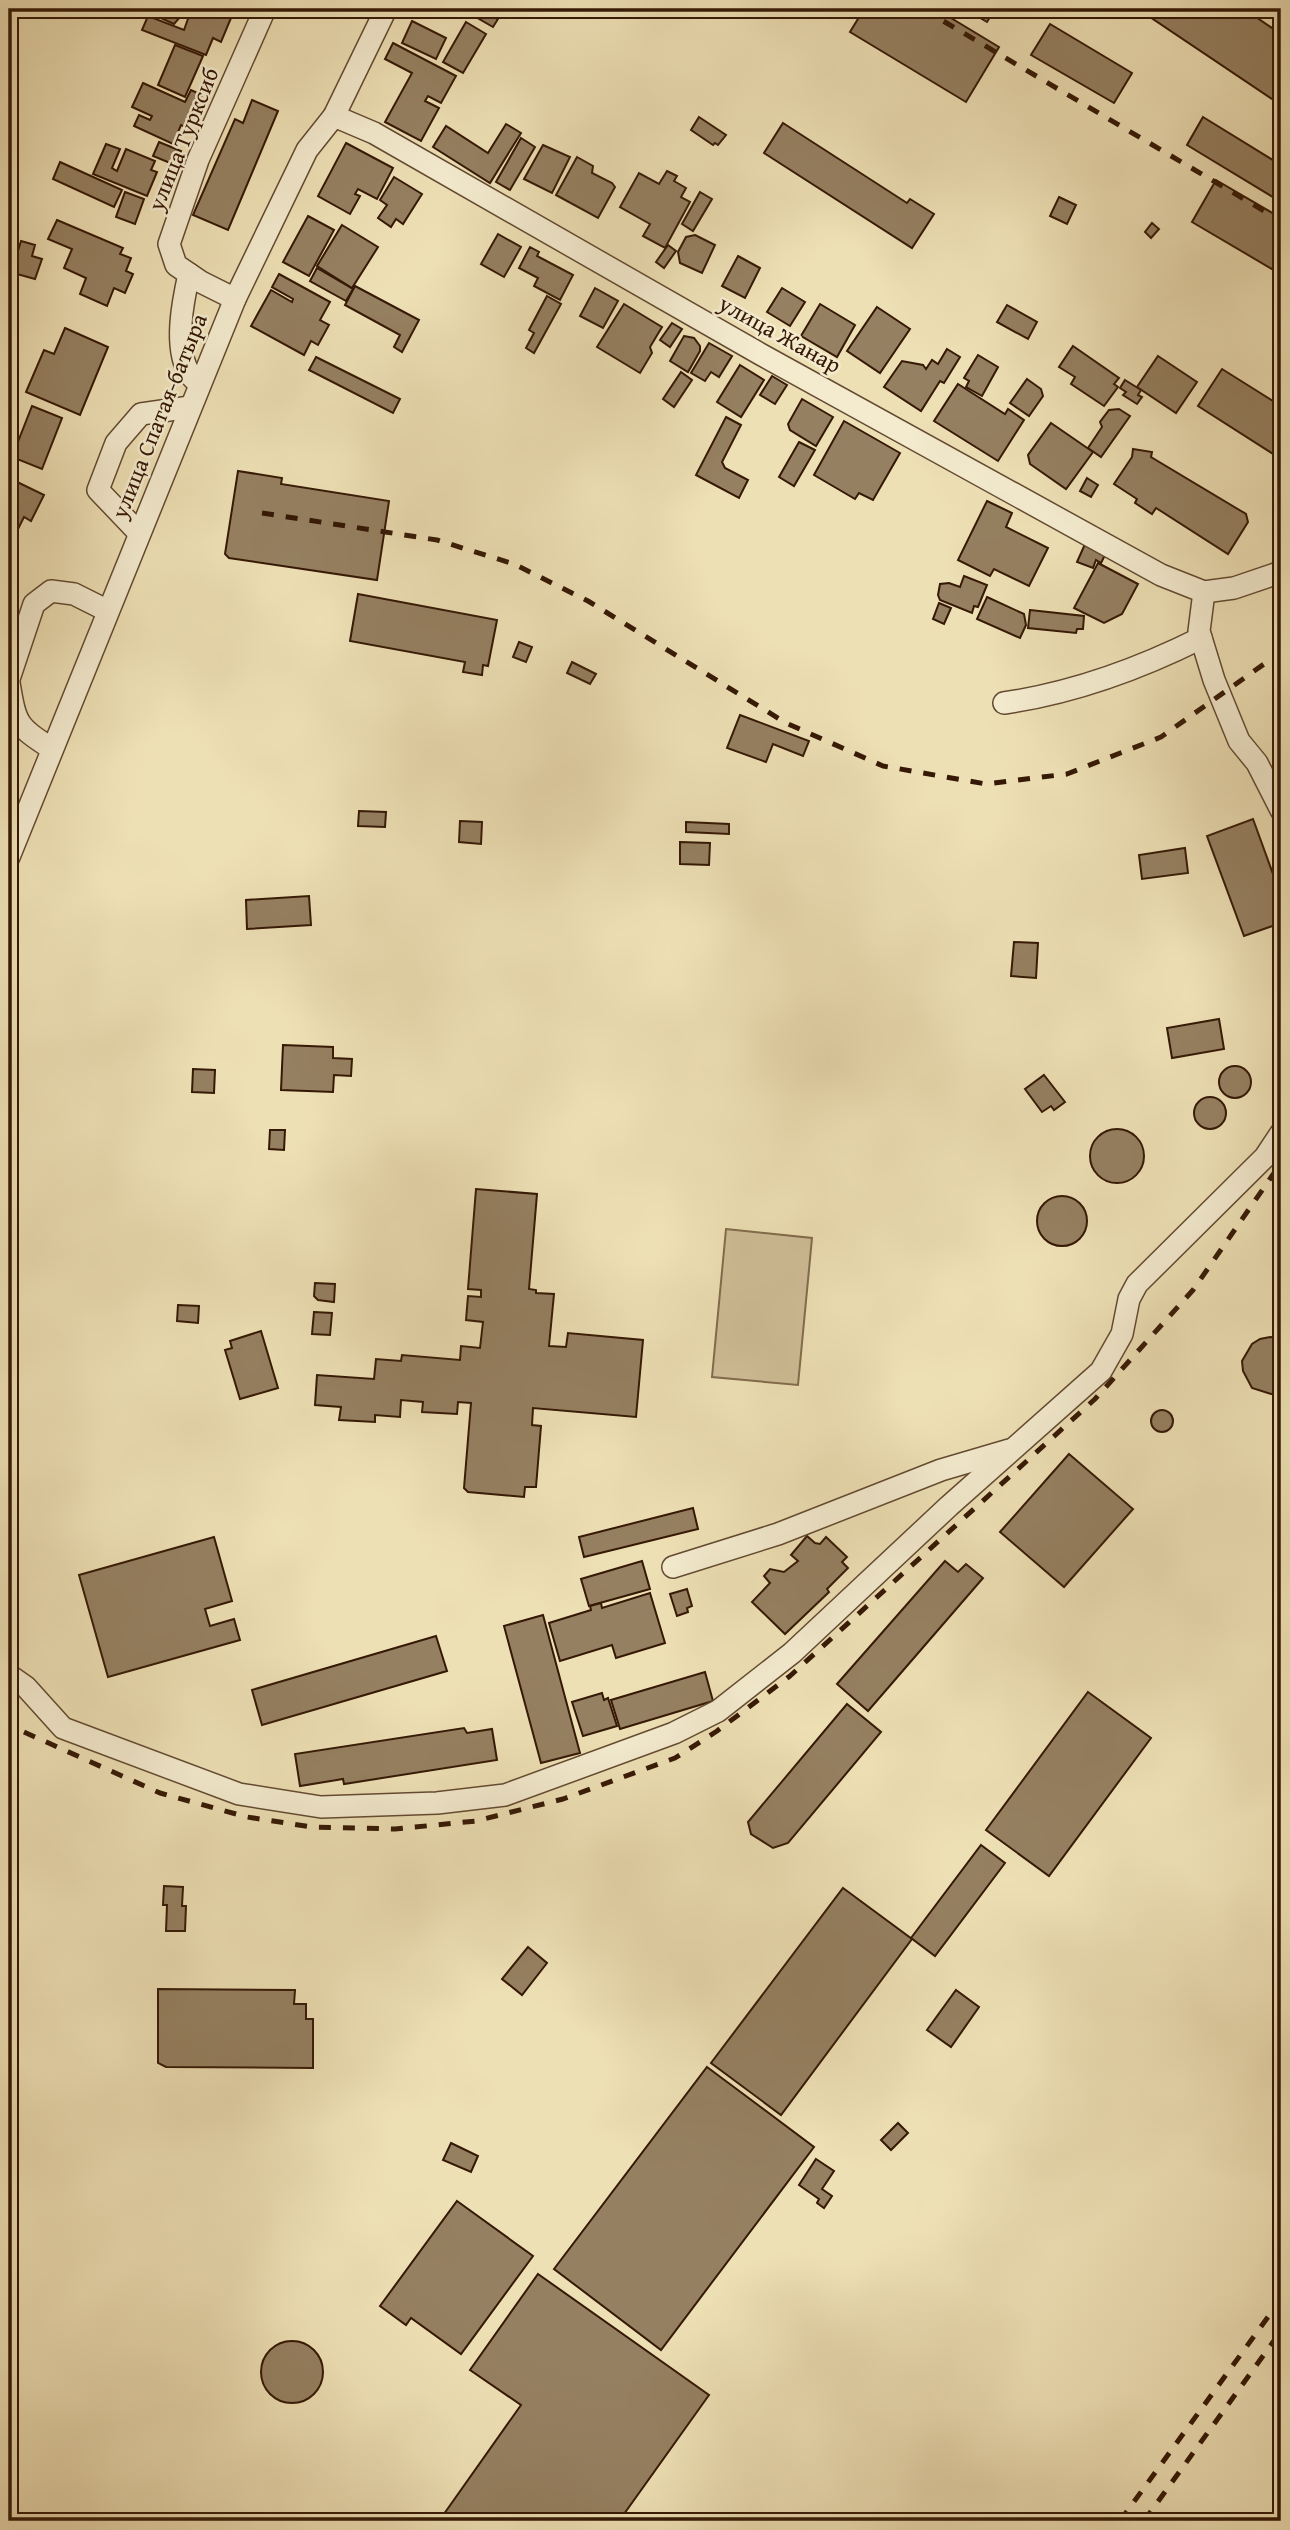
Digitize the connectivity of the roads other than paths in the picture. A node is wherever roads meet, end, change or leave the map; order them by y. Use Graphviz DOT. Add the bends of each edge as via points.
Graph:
graph roads {
  1 [pos="265,9"];
  2 [pos="386,9"];
  3 [pos="334,116"];
  4 [pos="189,274"];
  5 [pos="235,299"];
  6 [pos="198,384"];
  7 [pos="190,407"];
  8 [pos="139,533"];
  9 [pos="1281,572"];
  10 [pos="1204,592"];
  11 [pos="108,611"];
  12 [pos="1202,638"];
  13 [pos="9,686"];
  14 [pos="1004,703"];
  15 [pos="52,749"];
  16 [pos="1281,810"];
  17 [pos="9,857"];
  18 [pos="1281,1133"];
  19 [pos="1014,1448"];
  20 [pos="673,1567"];
  21 [pos="9,1675"];
  1 -- 4 [label="street, улица Турксиб" via="198,160 169,244 176,265"];
  2 -- 3 [label="street, улица Спатая-батыра"];
  3 -- 5 [label="street, улица Спатая-батыра" via="307,150"];
  3 -- 10 [label="street, улица Жанар" via="374,133 1128,559"];
  4 -- 5 [label="street, улица Турксиб"];
  4 -- 6 [label="street" via="181,328 183,355"];
  5 -- 6 [label="street, улица Спатая-батыра"];
  6 -- 7 [label="street, улица Спатая-батыра"];
  7 -- 8 [label="street, улица Спатая-батыра"];
  7 -- 8 [label="street" via="141,414 116,443 98,490"];
  8 -- 11 [label="street, улица Спатая-батыра"];
  9 -- 10 [label="street" via="1234,588"];
  10 -- 12 [label="street"];
  11 -- 13 [label="street" via="74,594 51,591 34,604"];
  11 -- 15 [label="street, улица Спатая-батыра"];
  12 -- 14 [label="street" via="1155,661 1047,697"];
  12 -- 16 [label="street" via="1213,680 1240,741"];
  13 -- 15 [label="street" via="22,729"];
  15 -- 17 [label="street, улица Спатая-батыра"];
  18 -- 19 [label="street" via="1265,1157 1137,1284 1122,1334 1101,1371"];
  19 -- 20 [label="street"];
  19 -- 21 [label="street" via="792,1653 718,1711 663,1737 505,1795 321,1807 239,1794 63,1728"];
}
